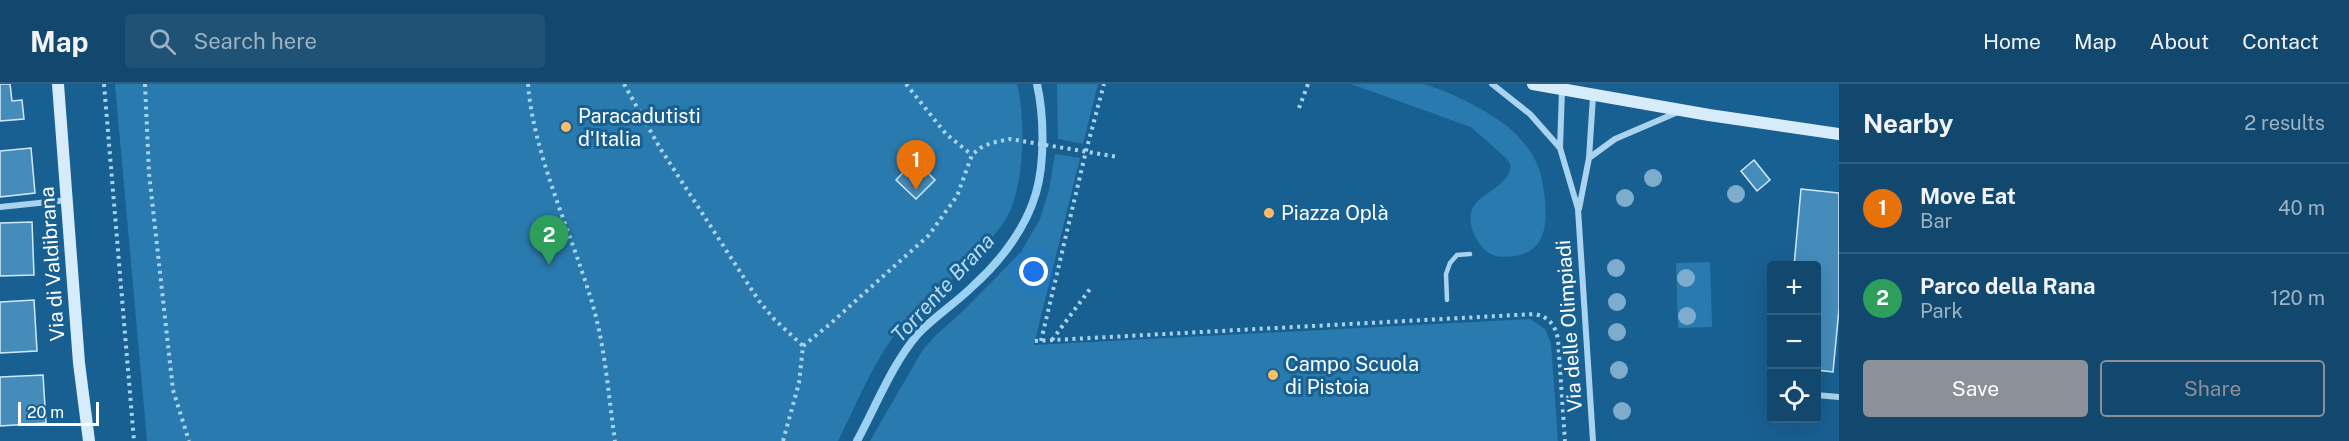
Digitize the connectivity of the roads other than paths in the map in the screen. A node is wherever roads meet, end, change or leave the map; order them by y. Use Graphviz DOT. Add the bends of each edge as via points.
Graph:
graph roads {
  1 [pos="58,84"];
  2 [pos="1492,84"];
  3 [pos="1533,84"];
  4 [pos="1562,90"];
  5 [pos="1593,96"];
  6 [pos="1682,111"];
  7 [pos="1839,134"];
  8 [pos="1560,147"];
  9 [pos="1589,158"];
  10 [pos="68,200"];
  11 [pos="0,207"];
  12 [pos="1578,209"];
  13 [pos="1470,254"];
  14 [pos="1447,300"];
  15 [pos="1821,395"];
  16 [pos="1839,397"];
  17 [pos="88,441"];
  18 [pos="1593,441"];
  1 -- 10 [label="street, Via di Valdibrana"];
  2 -- 8 [label="street" via="1530,114"];
  3 -- 4 [label="street"];
  4 -- 5 [label="street"];
  4 -- 8 [label="street"];
  5 -- 6 [label="street"];
  5 -- 9 [label="street"];
  6 -- 7 [label="street"];
  6 -- 9 [label="street" via="1615,139"];
  8 -- 12 [label="street"];
  9 -- 12 [label="street"];
  10 -- 11 [label="street"];
  10 -- 17 [label="street, Via di Valdibrana" via="70,264"];
  12 -- 18 [label="street, Via delle Olimpiadi"];
  13 -- 14 [label="lane" via="1457,255 1450,263 1446,274"];
  15 -- 16 [label="street"];
}
